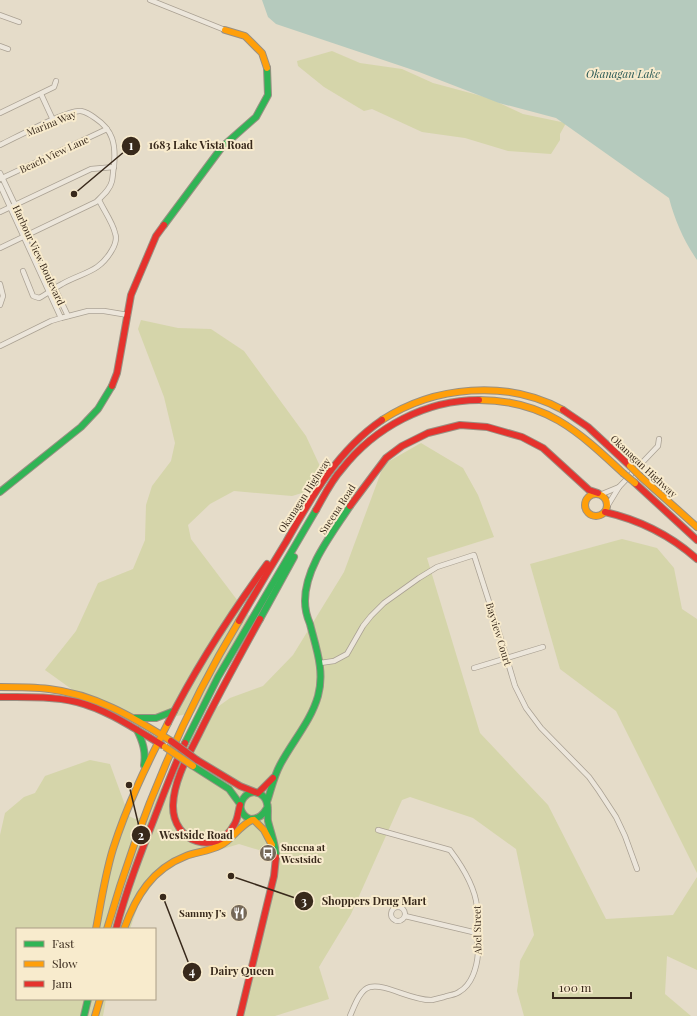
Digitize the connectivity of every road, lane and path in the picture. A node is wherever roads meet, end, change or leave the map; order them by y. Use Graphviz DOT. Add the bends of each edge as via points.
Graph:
graph roads {
  1 [pos="150,0"];
  2 [pos="0,15"];
  3 [pos="19,22"];
  4 [pos="224,30"];
  5 [pos="0,46"];
  6 [pos="8,49"];
  7 [pos="56,81"];
  8 [pos="41,94"];
  9 [pos="0,113"];
  10 [pos="53,120"];
  11 [pos="107,129"];
  12 [pos="0,145"];
  13 [pos="114,167"];
  14 [pos="0,173"];
  15 [pos="1,178"];
  16 [pos="0,185"];
  17 [pos="99,200"];
  18 [pos="15,204"];
  19 [pos="10,207"];
  20 [pos="0,212"];
  21 [pos="29,234"];
  22 [pos="24,236"];
  23 [pos="0,248"];
  24 [pos="23,271"];
  25 [pos="0,284"];
  26 [pos="55,289"];
  27 [pos="49,292"];
  28 [pos="0,305"];
  29 [pos="128,315"];
  30 [pos="68,316"];
  31 [pos="61,318"];
  32 [pos="0,346"];
  33 [pos="659,438"];
  34 [pos="575,477"];
  35 [pos="619,487"];
  36 [pos="0,492"];
  37 [pos="600,494"];
  38 [pos="586,499"];
  39 [pos="310,500"];
  40 [pos="608,505"];
  41 [pos="320,506"];
  42 [pos="605,512"];
  43 [pos="697,527"];
  44 [pos="697,541"];
  45 [pos="697,559"];
  46 [pos="543,647"];
  47 [pos="506,658"];
  48 [pos="320,663"];
  49 [pos="474,668"];
  50 [pos="0,687"];
  51 [pos="0,697"];
  52 [pos="174,710"];
  53 [pos="135,718"];
  54 [pos="137,730"];
  55 [pos="162,735"];
  56 [pos="158,742"];
  57 [pos="142,773"];
  58 [pos="276,774"];
  59 [pos="258,793"];
  60 [pos="240,805"];
  61 [pos="267,805"];
  62 [pos="253,820"];
  63 [pos="378,830"];
  64 [pos="275,850"];
  65 [pos="637,869"];
  66 [pos="405,916"];
  67 [pos="96,928"];
  68 [pos="107,928"];
  69 [pos="116,928"];
  70 [pos="124,928"];
  71 [pos="477,933"];
  72 [pos="83,1000"];
  73 [pos="88,1000"];
  74 [pos="100,1000"];
  75 [pos="82,1016"];
  76 [pos="95,1016"];
  77 [pos="240,1016"];
  78 [pos="350,1016"];
  1 -- 4 [label="street"];
  2 -- 3 [label="street"];
  4 -- 29 [label="main road" via="245,36 262,53 268,70 268,95 256,117 222,147 156,236 131,295"];
  5 -- 6 [label="street"];
  7 -- 8 [label="street" via="54,87"];
  8 -- 9 [label="street"];
  8 -- 10 [label="street"];
  10 -- 11 [label="street, Marina Way" via="71,112 81,111 91,115"];
  10 -- 12 [label="street, Marina Way"];
  11 -- 13 [label="street, Marina Way" via="115,148"];
  11 -- 15 [label="street, Beach View Lane"];
  13 -- 17 [label="street, Marina Way" via="112,182"];
  13 -- 18 [label="street" via="91,169"];
  14 -- 15 [label="street, Harbour View Boulevard"];
  15 -- 18 [label="street, Harbour View Boulevard"];
  16 -- 19 [label="street, Harbour View Boulevard"];
  17 -- 21 [label="street"];
  17 -- 26 [label="street" via="115,232 113,248 101,265"];
  18 -- 19 [label="street"];
  18 -- 21 [label="street, Harbour View Boulevard"];
  19 -- 20 [label="street"];
  19 -- 22 [label="street, Harbour View Boulevard"];
  21 -- 22 [label="street"];
  21 -- 26 [label="street, Harbour View Boulevard"];
  22 -- 23 [label="street"];
  22 -- 27 [label="street, Harbour View Boulevard"];
  24 -- 27 [label="street" via="33,296 39,298"];
  25 -- 28 [label="street" via="3,296"];
  26 -- 27 [label="street"];
  26 -- 30 [label="street, Harbour View Boulevard"];
  27 -- 31 [label="street, Harbour View Boulevard"];
  29 -- 30 [label="street" via="104,311"];
  29 -- 36 [label="main road" via="117,373 98,409 81,427"];
  30 -- 31 [label="street"];
  31 -- 32 [label="street"];
  33 -- 35 [label="street" via="658,446"];
  34 -- 37 [label="main road, Sneena Road" via="589,490"];
  34 -- 38 [label="main road, Sneena Road"];
  34 -- 48 [label="main road, Sneena Road" via="543,448 522,437 487,427 460,425 428,433 402,446 386,458 353,501 308,577 306,611"];
  35 -- 37 [label="street"];
  35 -- 40 [label="street"];
  37 -- 38 [label="main road" via="593,493"];
  37 -- 40 [label="main road" via="605,497"];
  38 -- 42 [label="main road" via="585,508 591,515 601,515"];
  39 -- 43 [label="main road, Okanagan Highway, bridge" via="335,464 354,443 382,420 410,404 439,394 495,391 522,395 559,408 586,425"];
  39 -- 52 [label="main road" via="228,619"];
  39 -- 68 [label="main road, Okanagan Highway" via="197,695 145,817"];
  40 -- 42 [label="main road"];
  41 -- 44 [label="main road, Okanagan Highway, bridge" via="342,469 380,432 418,412 453,401 495,400 542,412 569,426"];
  41 -- 60 [label="main road" via="206,719 184,764 173,806 180,830 189,839 202,843 226,836 233,826"];
  41 -- 69 [label="main road, Okanagan Highway" via="264,597 186,742 166,784"];
  42 -- 45 [label="main road" via="628,517 657,531 675,541"];
  46 -- 47 [label="street"];
  47 -- 48 [label="street, Bayview Court" via="474,555 437,567 419,578 384,603 371,616 346,654 334,661"];
  47 -- 49 [label="street"];
  47 -- 65 [label="street, Bayview Court" via="515,686 526,708 541,728 584,772 616,817"];
  48 -- 58 [label="main road, Sneena Road" via="320,681 315,705"];
  50 -- 53 [label="main road" via="37,687 70,691 100,701"];
  51 -- 54 [label="main road" via="44,697 78,702"];
  52 -- 53 [label="main road" via="156,718"];
  52 -- 55 [label="main road"];
  53 -- 55 [label="main road"];
  54 -- 56 [label="main road"];
  54 -- 57 [label="main road" via="145,752"];
  55 -- 56 [label="main road"];
  55 -- 59 [label="main road, bridge" via="240,786"];
  56 -- 57 [label="main road"];
  56 -- 60 [label="main road, bridge" via="229,789"];
  57 -- 67 [label="main road" via="125,813 104,878"];
  58 -- 59 [label="main road, Sneena Road"];
  58 -- 61 [label="main road, Sneena Road"];
  59 -- 60 [label="main road" via="244,796"];
  59 -- 61 [label="main road" via="264,796"];
  60 -- 62 [label="main road" via="244,816"];
  61 -- 62 [label="main road" via="263,816"];
  61 -- 64 [label="main road, Sneena Road"];
  62 -- 64 [label="main road, Sneena Road" via="264,830"];
  62 -- 70 [label="main road" via="243,824 217,848 178,859 153,876 144,885 135,901"];
  63 -- 71 [label="street, Abel Street" via="450,850 464,869 472,888 477,905"];
  64 -- 77 [label="main road, Sneena Road" via="275,872"];
  66 -- 71 [label="street"];
  71 -- 78 [label="street, Abel Street" via="476,967 471,979 458,993 433,1000 417,998 378,985 368,987 361,994"];
  72 -- 75 [label="main road"];
  73 -- 75 [label="main road"];
  74 -- 76 [label="main road"];
}
